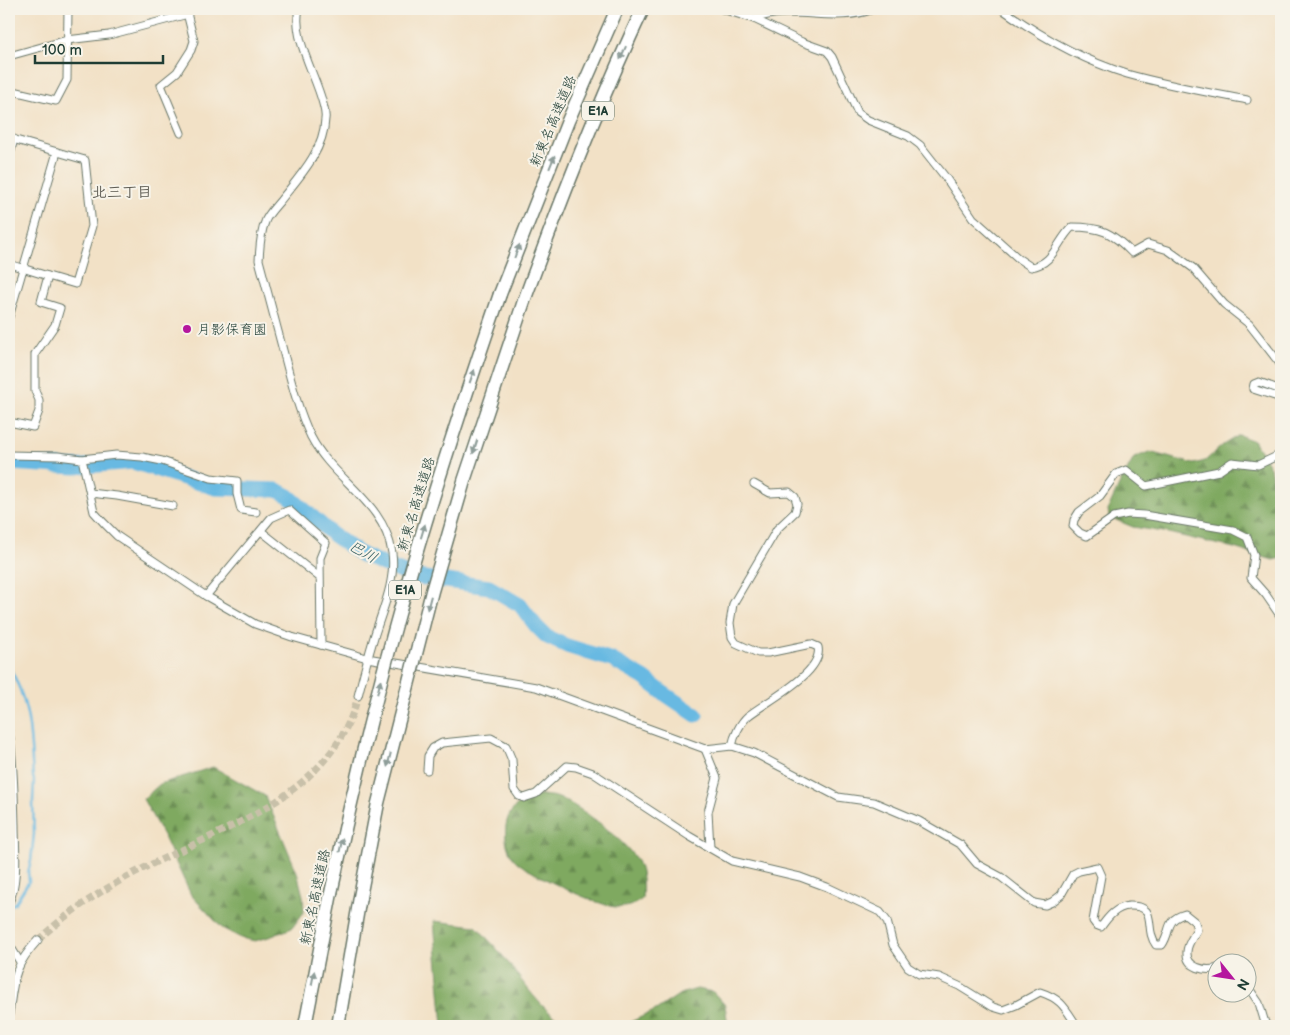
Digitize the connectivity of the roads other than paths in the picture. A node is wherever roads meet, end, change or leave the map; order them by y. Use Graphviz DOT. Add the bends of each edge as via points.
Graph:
graph roads {
  1 [pos="68,9"];
  2 [pos="298,9"];
  3 [pos="618,9"];
  4 [pos="643,9"];
  5 [pos="722,9"];
  6 [pos="873,9"];
  7 [pos="1002,9"];
  8 [pos="187,11"];
  9 [pos="754,19"];
  10 [pos="67,40"];
  11 [pos="9,56"];
  12 [pos="9,90"];
  13 [pos="1247,100"];
  14 [pos="181,133"];
  15 [pos="11,139"];
  16 [pos="57,152"];
  17 [pos="9,158"];
  18 [pos="9,264"];
  19 [pos="23,268"];
  20 [pos="48,276"];
  21 [pos="9,317"];
  22 [pos="1281,365"];
  23 [pos="1281,390"];
  24 [pos="1281,398"];
  25 [pos="9,422"];
  26 [pos="9,456"];
  27 [pos="1281,456"];
  28 [pos="83,461"];
  29 [pos="754,484"];
  30 [pos="90,493"];
  31 [pos="173,506"];
  32 [pos="256,512"];
  33 [pos="261,531"];
  34 [pos="319,578"];
  35 [pos="206,596"];
  36 [pos="1281,617"];
  37 [pos="321,645"];
  38 [pos="367,658"];
  39 [pos="358,696"];
  40 [pos="9,732"];
  41 [pos="732,746"];
  42 [pos="706,750"];
  43 [pos="427,770"];
  44 [pos="710,848"];
  45 [pos="9,902"];
  46 [pos="38,940"];
  47 [pos="9,944"];
  48 [pos="20,962"];
  49 [pos="1208,969"];
  50 [pos="1258,1002"];
  51 [pos="9,1014"];
  52 [pos="305,1026"];
  53 [pos="338,1026"];
  54 [pos="1077,1026"];
  55 [pos="1268,1026"];
  1 -- 10 [label="street"];
  2 -- 38 [label="street" via="299,36 326,117 316,152 265,220 259,260 298,405 312,438 327,462 370,505 389,537 393,568 391,583"];
  52 -- 3 [label="highway, 新東名高速道路 / E1A, one-way, bridge" via="351,800 407,584 500,294 568,121"];
  4 -- 53 [label="highway, E1A, one-way, bridge" via="556,215 464,481 432,591 378,803"];
  5 -- 9 [label="street"];
  6 -- 9 [label="street" via="859,14 768,13"];
  7 -- 13 [label="street" via="1059,46 1125,73"];
  8 -- 10 [label="street" via="109,35"];
  8 -- 14 [label="street" via="194,41 191,50 177,72 161,85"];
  9 -- 22 [label="street" via="827,51 858,113 920,145 973,218 1031,267 1041,265 1051,257 1064,234 1072,227 1106,232 1118,238 1132,253 1148,244 1168,250 1193,268 1224,304 1249,324"];
  10 -- 11 [label="street"];
  10 -- 12 [label="street" via="68,80 56,101"];
  15 -- 16 [label="street"];
  15 -- 17 [label="street"];
  16 -- 19 [label="street"];
  16 -- 20 [label="street" via="85,160 92,226 75,284"];
  18 -- 19 [label="street"];
  19 -- 20 [label="street"];
  19 -- 21 [label="street"];
  20 -- 25 [label="street" via="41,302 60,308 56,325 35,354 35,391 39,411 33,427"];
  23 -- 24 [label="street" via="1259,382 1253,389"];
  26 -- 28 [label="street" via="58,456"];
  27 -- 36 [label="street" via="1258,465 1232,462 1219,470 1146,486 1126,470 1116,474 1100,496 1079,512 1074,526 1087,536 1114,517 1128,514 1233,530 1247,537 1254,555 1251,578"];
  28 -- 30 [label="street"];
  28 -- 32 [label="street" via="116,455 142,457 211,478 237,481 236,494 241,510"];
  29 -- 41 [label="street" via="770,493 789,492 797,504 795,512 776,529 733,604 732,637 736,643 758,654 811,644 818,647 819,652 813,665 798,681 746,717 733,738"];
  30 -- 31 [label="street"];
  30 -- 35 [label="street" via="94,512 117,536"];
  33 -- 34 [label="street"];
  33 -- 34 [label="street" via="271,518 289,510 326,543 320,558"];
  33 -- 35 [label="street"];
  34 -- 37 [label="street"];
  35 -- 37 [label="street" via="255,624"];
  37 -- 38 [label="street"];
  38 -- 39 [label="street"];
  38 -- 42 [label="street" via="536,687"];
  40 -- 45 [label="street" via="16,856 13,893"];
  41 -- 42 [label="street"];
  41 -- 49 [label="street" via="754,753 838,798 874,802 919,822 961,845 977,864 1001,877 1034,903 1045,905 1052,902 1061,895 1073,874 1097,866 1101,876 1093,921 1096,925 1101,927 1110,915 1123,907 1140,906 1148,913 1152,939 1156,945 1162,945 1169,924 1176,916 1185,914 1195,922 1197,930 1186,955 1190,964"];
  42 -- 44 [label="street" via="717,778 708,812"];
  43 -- 44 [label="street" via="428,756 442,743 491,738 506,746 512,760 514,789 519,796 524,798 536,794 567,766 576,767 593,773"];
  44 -- 54 [label="street" via="732,861 800,877 827,887 880,912 887,921 893,945 908,967 919,974 939,977 992,1008 1002,1010 1040,992 1060,1001"];
  46 -- 48 [label="street"];
  47 -- 48 [label="street"];
  48 -- 51 [label="street" via="14,976"];
  50 -- 55 [label="street"];
}
